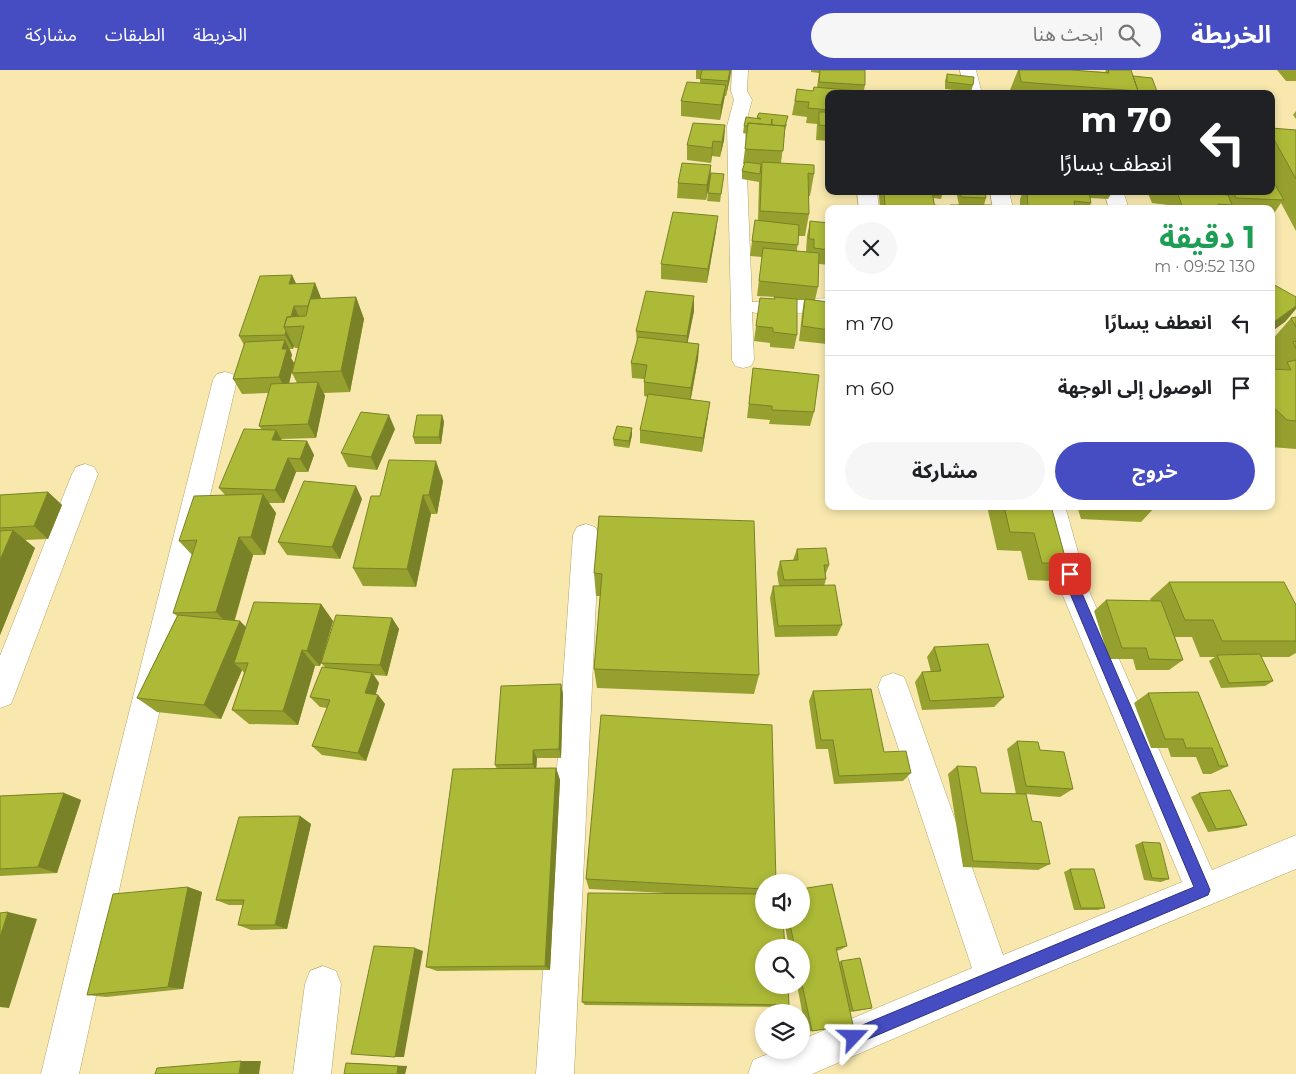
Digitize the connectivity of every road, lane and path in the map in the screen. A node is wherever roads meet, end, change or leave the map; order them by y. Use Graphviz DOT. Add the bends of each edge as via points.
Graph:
graph roads {
  1 [pos="740,70"];
  2 [pos="968,70"];
  3 [pos="973,90"];
  4 [pos="825,305"];
  5 [pos="740,307"];
  6 [pos="743,360"];
  7 [pos="225,380"];
  8 [pos="85,474"];
  9 [pos="1053,510"];
  10 [pos="586,535"];
  11 [pos="893,687"];
  12 [pos="0,694"];
  13 [pos="1296,852"];
  14 [pos="1203,890"];
  15 [pos="993,977"];
  16 [pos="323,984"];
  17 [pos="60,1074"];
  18 [pos="312,1074"];
  19 [pos="555,1074"];
  20 [pos="767,1074"];
  1 -- 5 [label="street" via="739,91 743,100 736,126"];
  2 -- 3 [label="street"];
  4 -- 5 [label="street"];
  5 -- 6 [label="street"];
  7 -- 17 [label="street"];
  8 -- 12 [label="street"];
  9 -- 14 [label="street" via="1075,591"];
  10 -- 19 [label="street"];
  11 -- 15 [label="street"];
  13 -- 14 [label="street"];
  14 -- 15 [label="street"];
  15 -- 20 [label="street"];
  16 -- 18 [label="street"];
}
